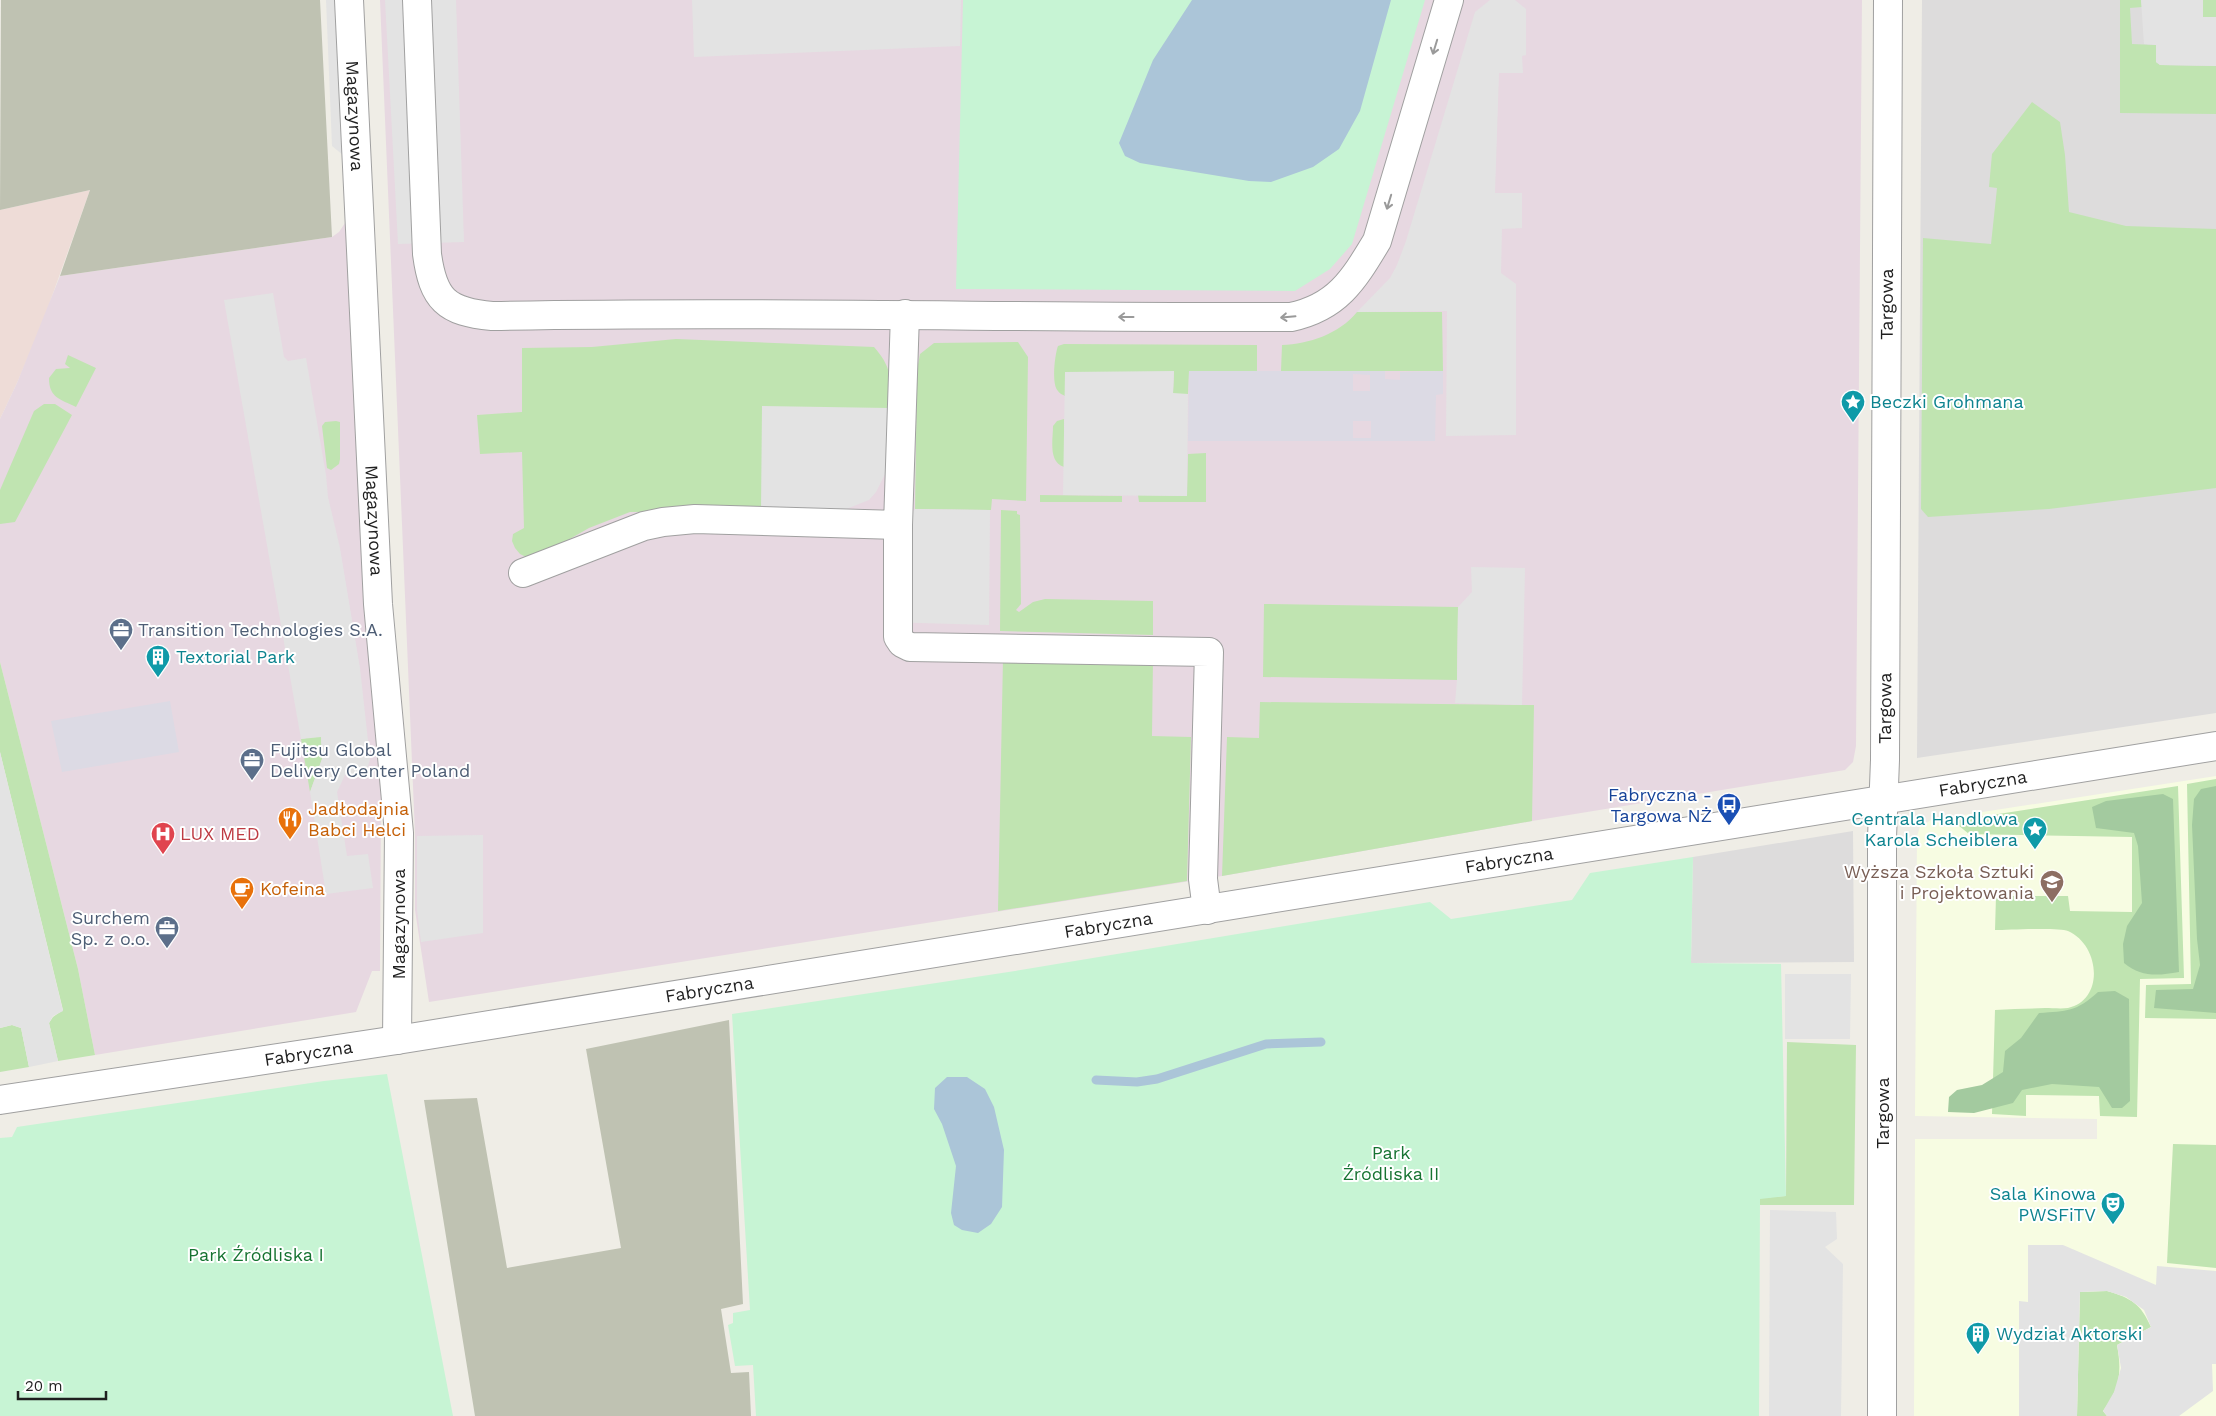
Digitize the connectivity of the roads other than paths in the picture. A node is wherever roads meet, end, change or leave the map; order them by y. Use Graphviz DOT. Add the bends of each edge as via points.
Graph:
graph roads {
  1 [pos="349,0"];
  2 [pos="417,0"];
  3 [pos="1449,0"];
  4 [pos="1888,0"];
  5 [pos="905,314"];
  6 [pos="898,525"];
  7 [pos="523,573"];
  8 [pos="2216,746"];
  9 [pos="1884,802"];
  10 [pos="1207,910"];
  11 [pos="397,1040"];
  12 [pos="0,1100"];
  13 [pos="1882,1416"];
  1 -- 11 [label="street, Magazynowa" via="378,594 399,833"];
  2 -- 5 [label="street" via="430,278 437,293 457,309 492,316"];
  3 -- 5 [label="street, one-way" via="1377,241 1344,290 1311,313 1284,317"];
  4 -- 9 [label="street, Targowa"];
  5 -- 6 [label="street"];
  6 -- 7 [label="street" via="695,519 663,522"];
  6 -- 10 [label="street" via="898,637 910,647 1210,652 1203,879"];
  8 -- 9 [label="street, Fabryczna"];
  9 -- 10 [label="street, Fabryczna"];
  9 -- 13 [label="street, Targowa"];
  10 -- 11 [label="street, Fabryczna"];
  11 -- 12 [label="street, Fabryczna"];
}
